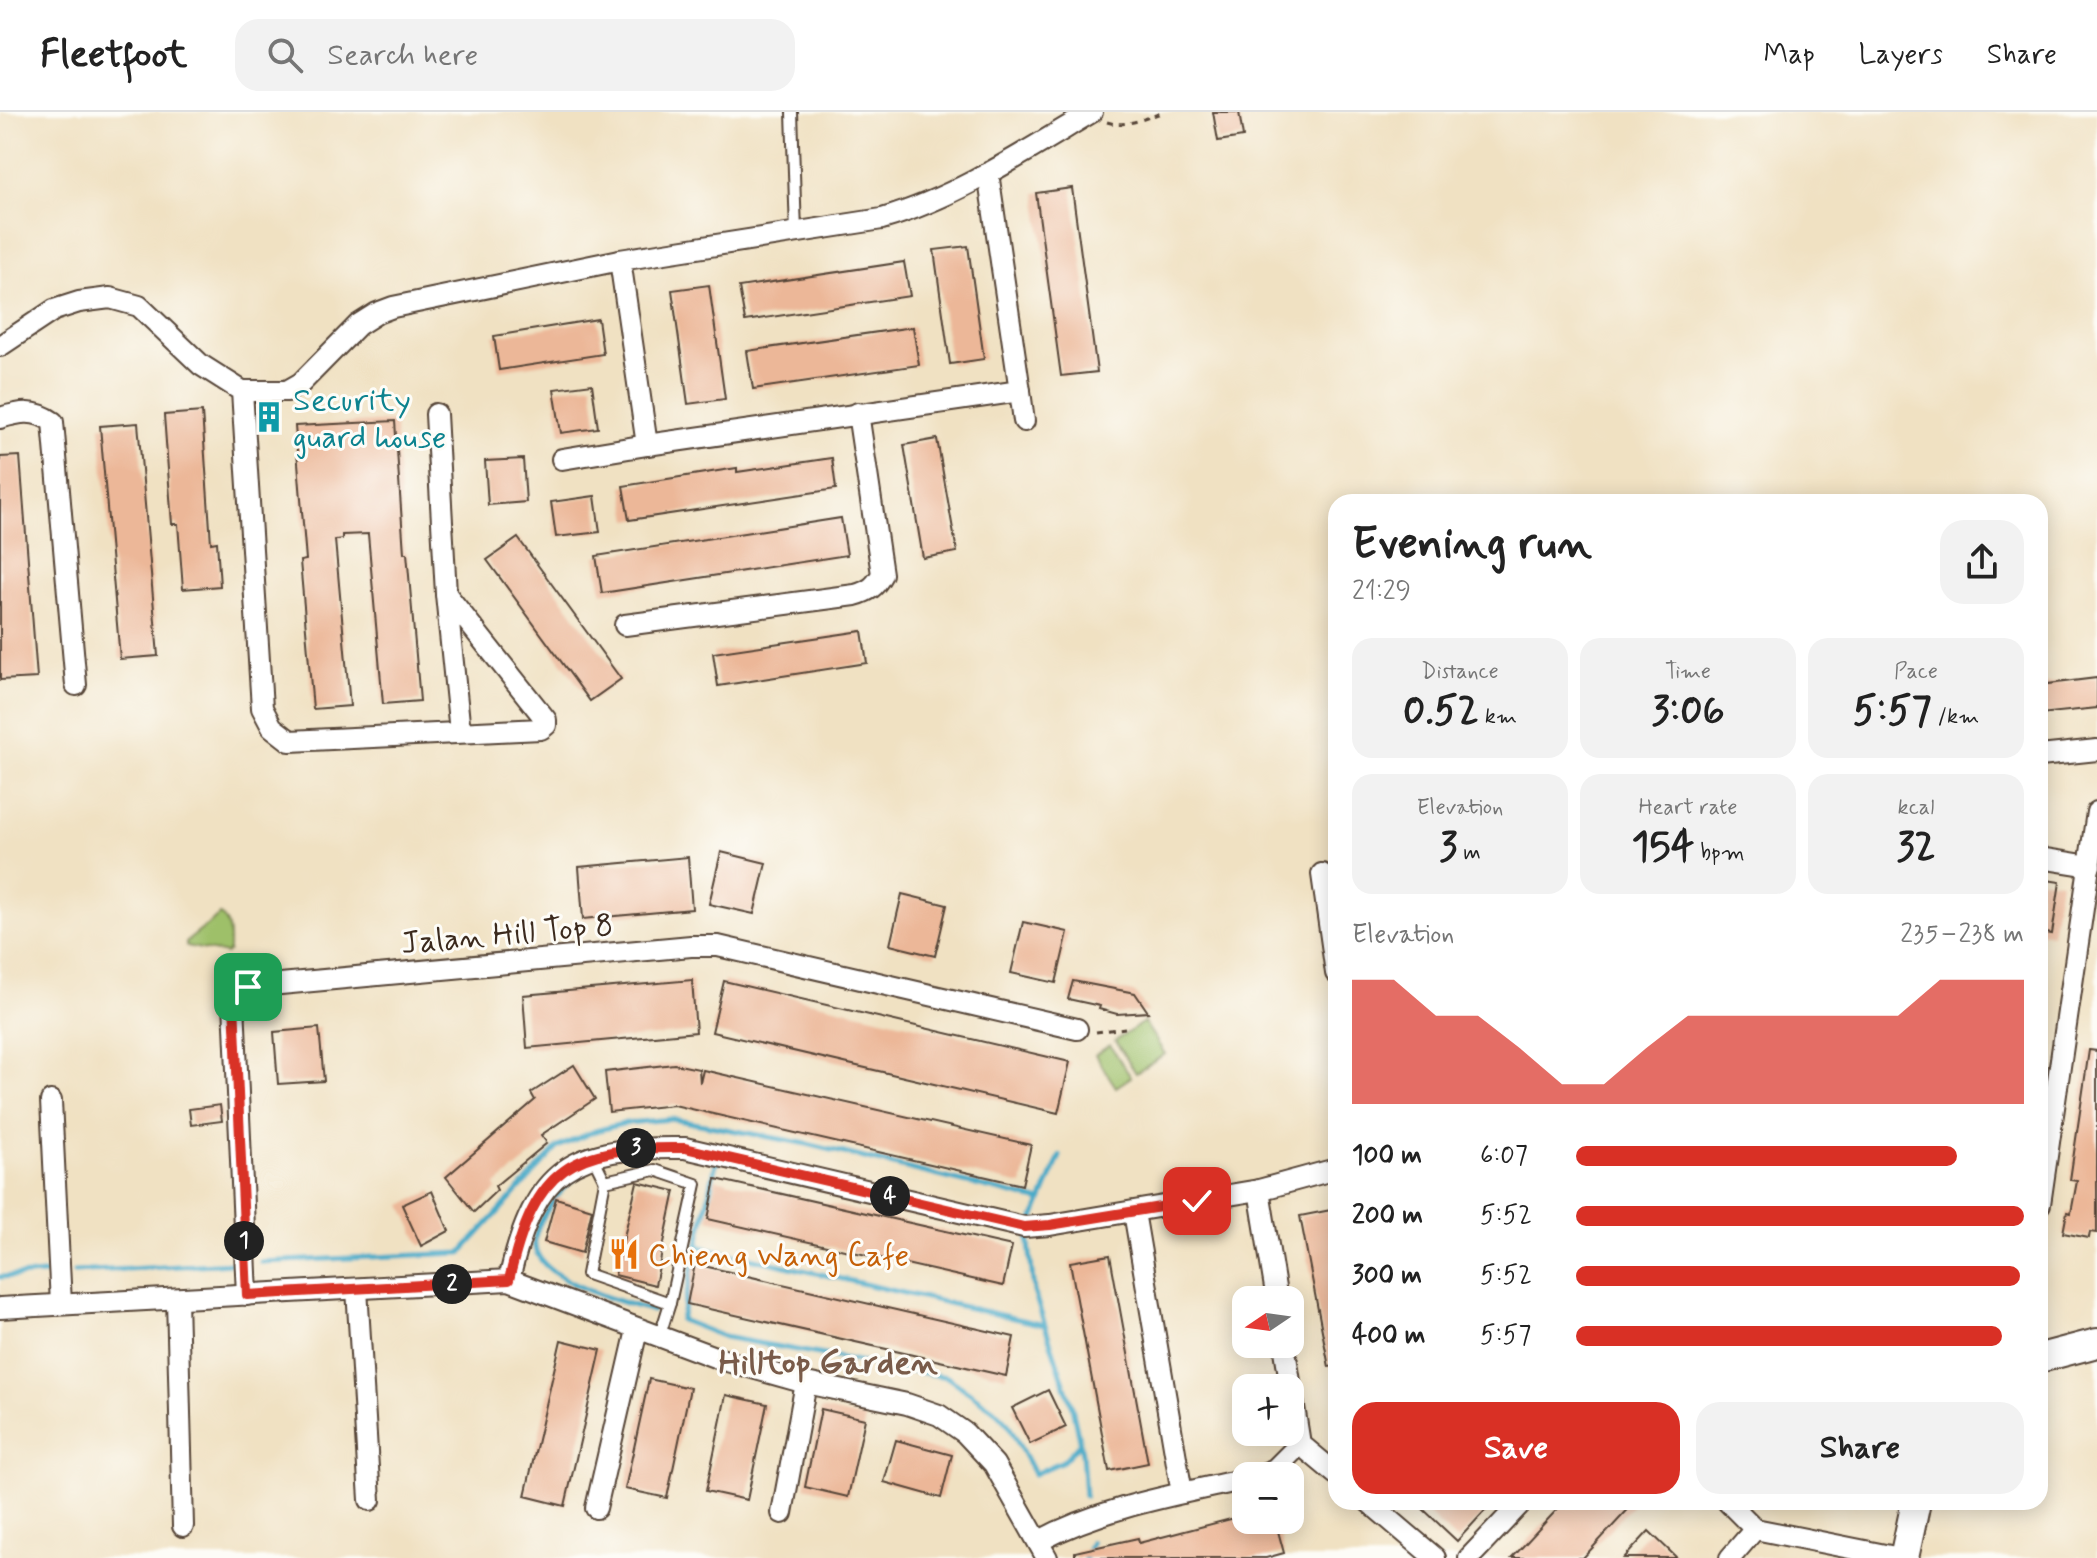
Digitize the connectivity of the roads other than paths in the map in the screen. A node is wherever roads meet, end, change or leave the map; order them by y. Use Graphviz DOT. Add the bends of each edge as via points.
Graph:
graph roads {
  1 [pos="792,112"];
  2 [pos="1097,116"];
  3 [pos="988,173"];
  4 [pos="796,233"];
  5 [pos="620,260"];
  6 [pos="0,346"];
  7 [pos="242,391"];
  8 [pos="1020,391"];
  9 [pos="858,413"];
  10 [pos="436,414"];
  11 [pos="0,418"];
  12 [pos="1024,421"];
  13 [pos="647,445"];
  14 [pos="562,459"];
  15 [pos="446,594"];
  16 [pos="625,625"];
  17 [pos="76,685"];
  18 [pos="460,732"];
  19 [pos="2097,750"];
  20 [pos="2048,755"];
  21 [pos="2097,812"];
  22 [pos="2048,859"];
  23 [pos="2090,866"];
  24 [pos="1322,874"];
  25 [pos="1328,916"];
  26 [pos="1077,1029"];
  27 [pos="51,1101"];
  28 [pos="2048,1150"];
  29 [pos="593,1157"];
  30 [pos="1328,1171"];
  31 [pos="605,1181"];
  32 [pos="1259,1190"];
  33 [pos="1134,1212"];
  34 [pos="509,1280"];
  35 [pos="1275,1286"];
  36 [pos="357,1289"];
  37 [pos="247,1295"];
  38 [pos="177,1299"];
  39 [pos="670,1303"];
  40 [pos="61,1304"];
  41 [pos="0,1308"];
  42 [pos="637,1330"];
  43 [pos="659,1338"];
  44 [pos="2097,1343"];
  45 [pos="2048,1356"];
  46 [pos="806,1383"];
  47 [pos="1298,1446"];
  48 [pos="1302,1446"];
  49 [pos="1282,1462"];
  50 [pos="1328,1467"];
  51 [pos="1232,1482"];
  52 [pos="1182,1493"];
  53 [pos="370,1500"];
  54 [pos="596,1508"];
  55 [pos="1378,1510"];
  56 [pos="1514,1510"];
  57 [pos="1736,1510"];
  58 [pos="1914,1510"];
  59 [pos="782,1513"];
  60 [pos="183,1526"];
  61 [pos="1755,1529"];
  62 [pos="1043,1550"];
  63 [pos="1435,1558"];
  64 [pos="1469,1558"];
  65 [pos="1730,1558"];
  66 [pos="1902,1558"];
  1 -- 4 [label="lane"];
  2 -- 3 [label="street"];
  3 -- 4 [label="street" via="912,210"];
  3 -- 8 [label="street"];
  4 -- 5 [label="street"];
  5 -- 7 [label="street" via="393,307 358,325 287,391"];
  5 -- 13 [label="street"];
  6 -- 7 [label="street" via="54,310 110,298 139,306 201,365"];
  7 -- 18 [label="street" via="262,708 272,727 290,741"];
  8 -- 9 [label="street"];
  8 -- 12 [label="street"];
  9 -- 13 [label="street"];
  9 -- 16 [label="street" via="882,574 876,584 855,595"];
  10 -- 15 [label="street"];
  11 -- 17 [label="street" via="21,412 41,414 53,422"];
  13 -- 14 [label="street"];
  15 -- 18 [label="street"];
  15 -- 18 [label="street" via="546,720 541,729"];
  19 -- 20 [label="street"];
  21 -- 23 [label="street"];
  22 -- 23 [label="street"];
  23 -- 28 [label="street"];
  24 -- 25 [label="street"];
  26 -- 37 [label="street, Jalan Hill Top 8" via="718,946 248,987 234,1003"];
  27 -- 40 [label="street"];
  29 -- 31 [label="lane"];
  29 -- 33 [label="street" via="641,1147 685,1148 1024,1227"];
  29 -- 34 [label="street" via="569,1166 532,1206"];
  30 -- 32 [label="street"];
  31 -- 39 [label="lane" via="587,1274"];
  31 -- 39 [label="lane" via="655,1170 696,1184"];
  32 -- 33 [label="street"];
  32 -- 35 [label="street"];
  33 -- 52 [label="street"];
  34 -- 36 [label="street"];
  34 -- 42 [label="street"];
  36 -- 37 [label="street"];
  36 -- 53 [label="street"];
  37 -- 38 [label="street"];
  38 -- 40 [label="street"];
  38 -- 60 [label="street"];
  39 -- 43 [label="lane"];
  40 -- 41 [label="street"];
  42 -- 43 [label="street"];
  42 -- 54 [label="street"];
  43 -- 46 [label="street"];
  44 -- 45 [label="main road"];
  46 -- 59 [label="street"];
  46 -- 62 [label="street" via="907,1404 939,1415 965,1433 994,1464"];
  47 -- 49 [label="street"];
  48 -- 50 [label="street"];
  51 -- 52 [label="street"];
  52 -- 62 [label="street" via="1072,1524"];
  55 -- 63 [label="street"];
  56 -- 64 [label="street"];
  57 -- 61 [label="street"];
  58 -- 66 [label="main road"];
  61 -- 65 [label="street"];
  61 -- 66 [label="street"];
}
